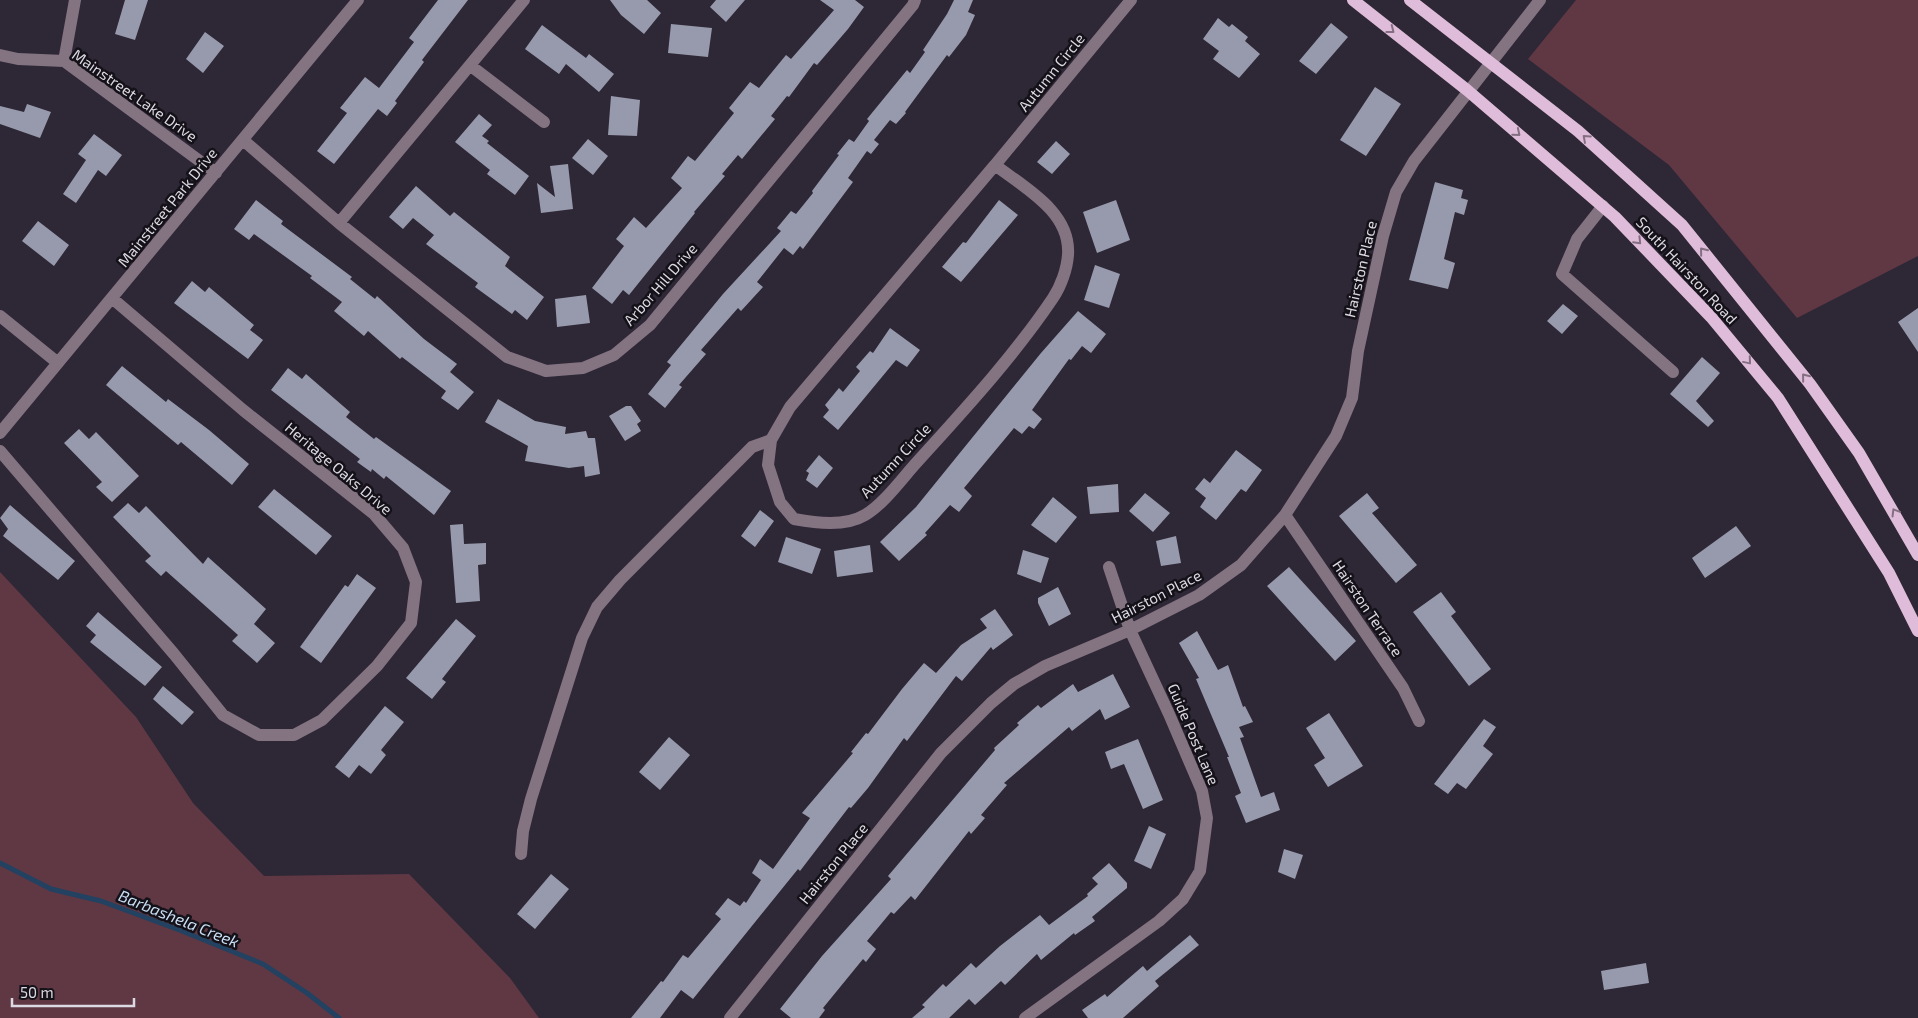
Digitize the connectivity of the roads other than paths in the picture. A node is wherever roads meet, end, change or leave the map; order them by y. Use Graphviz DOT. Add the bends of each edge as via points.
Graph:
graph roads {
  1 [pos="75,0"];
  2 [pos="358,0"];
  3 [pos="524,0"];
  4 [pos="915,0"];
  5 [pos="1131,0"];
  6 [pos="1353,0"];
  7 [pos="1410,0"];
  8 [pos="1540,0"];
  9 [pos="0,55"];
  10 [pos="64,61"];
  11 [pos="1491,61"];
  12 [pos="471,66"];
  13 [pos="1467,90"];
  14 [pos="544,122"];
  15 [pos="243,140"];
  16 [pos="996,165"];
  17 [pos="216,173"];
  18 [pos="1603,206"];
  19 [pos="340,223"];
  20 [pos="113,299"];
  21 [pos="0,316"];
  22 [pos="58,363"];
  23 [pos="1673,372"];
  24 [pos="0,433"];
  25 [pos="771,440"];
  26 [pos="0,452"];
  27 [pos="1285,515"];
  28 [pos="1918,555"];
  29 [pos="1109,567"];
  30 [pos="1130,630"];
  31 [pos="1918,631"];
  32 [pos="1419,721"];
  33 [pos="521,854"];
  34 [pos="730,1018"];
  35 [pos="1026,1018"];
  1 -- 10 [label="street"];
  2 -- 15 [label="street, Mainstreet Park Drive"];
  3 -- 12 [label="street"];
  4 -- 19 [label="street, Arbor Hill Drive" via="650,325 614,355 583,368 546,371 507,357"];
  5 -- 16 [label="street, Autumn Circle"];
  6 -- 13 [label="main road, South Hairston Road, one-way"];
  7 -- 11 [label="main road, South Hairston Road"];
  8 -- 11 [label="street, Hairston Place"];
  9 -- 10 [label="street, Mainstreet Lake Drive"];
  10 -- 17 [label="street, Mainstreet Lake Drive"];
  11 -- 13 [label="street, Hairston Place"];
  28 -- 11 [label="main road, South Hairston Road, one-way" via="1859,453 1815,391 1682,225 1578,131"];
  12 -- 14 [label="street"];
  12 -- 19 [label="street"];
  13 -- 18 [label="main road, South Hairston Road, one-way"];
  13 -- 27 [label="street, Hairston Place" via="1414,161 1396,192 1358,351 1352,398 1336,436"];
  15 -- 17 [label="street, Mainstreet Park Drive"];
  15 -- 19 [label="street, Arbor Hill Drive"];
  16 -- 25 [label="street, Autumn Circle" via="790,407"];
  16 -- 25 [label="street, Autumn Circle" via="1045,203 1062,224 1068,254 1063,279 1054,297 984,388 865,516 838,523 794,519 780,502 768,465"];
  17 -- 20 [label="street, Mainstreet Park Drive"];
  18 -- 23 [label="street" via="1577,239 1562,274"];
  18 -- 31 [label="main road, South Hairston Road, one-way" via="1712,317 1778,398 1889,574"];
  20 -- 22 [label="street, Mainstreet Park Drive"];
  20 -- 26 [label="street, Heritage Oaks Drive" via="243,410 374,514 404,548 416,582 411,623 377,666 322,720 294,735 259,735 223,715"];
  21 -- 22 [label="street"];
  22 -- 24 [label="street, Mainstreet Park Drive"];
  25 -- 33 [label="street" via="752,447 597,607 582,638 531,799"];
  27 -- 30 [label="street, Hairston Place" via="1241,564 1199,595"];
  27 -- 32 [label="street, Hairston Terrace" via="1403,688"];
  29 -- 30 [label="street, Guide Post Lane"];
  30 -- 34 [label="street, Hairston Place" via="1045,666 1014,684 991,703 941,753"];
  30 -- 35 [label="street, Guide Post Lane" via="1202,791 1207,818 1200,870 1183,899 1159,921"];
}
